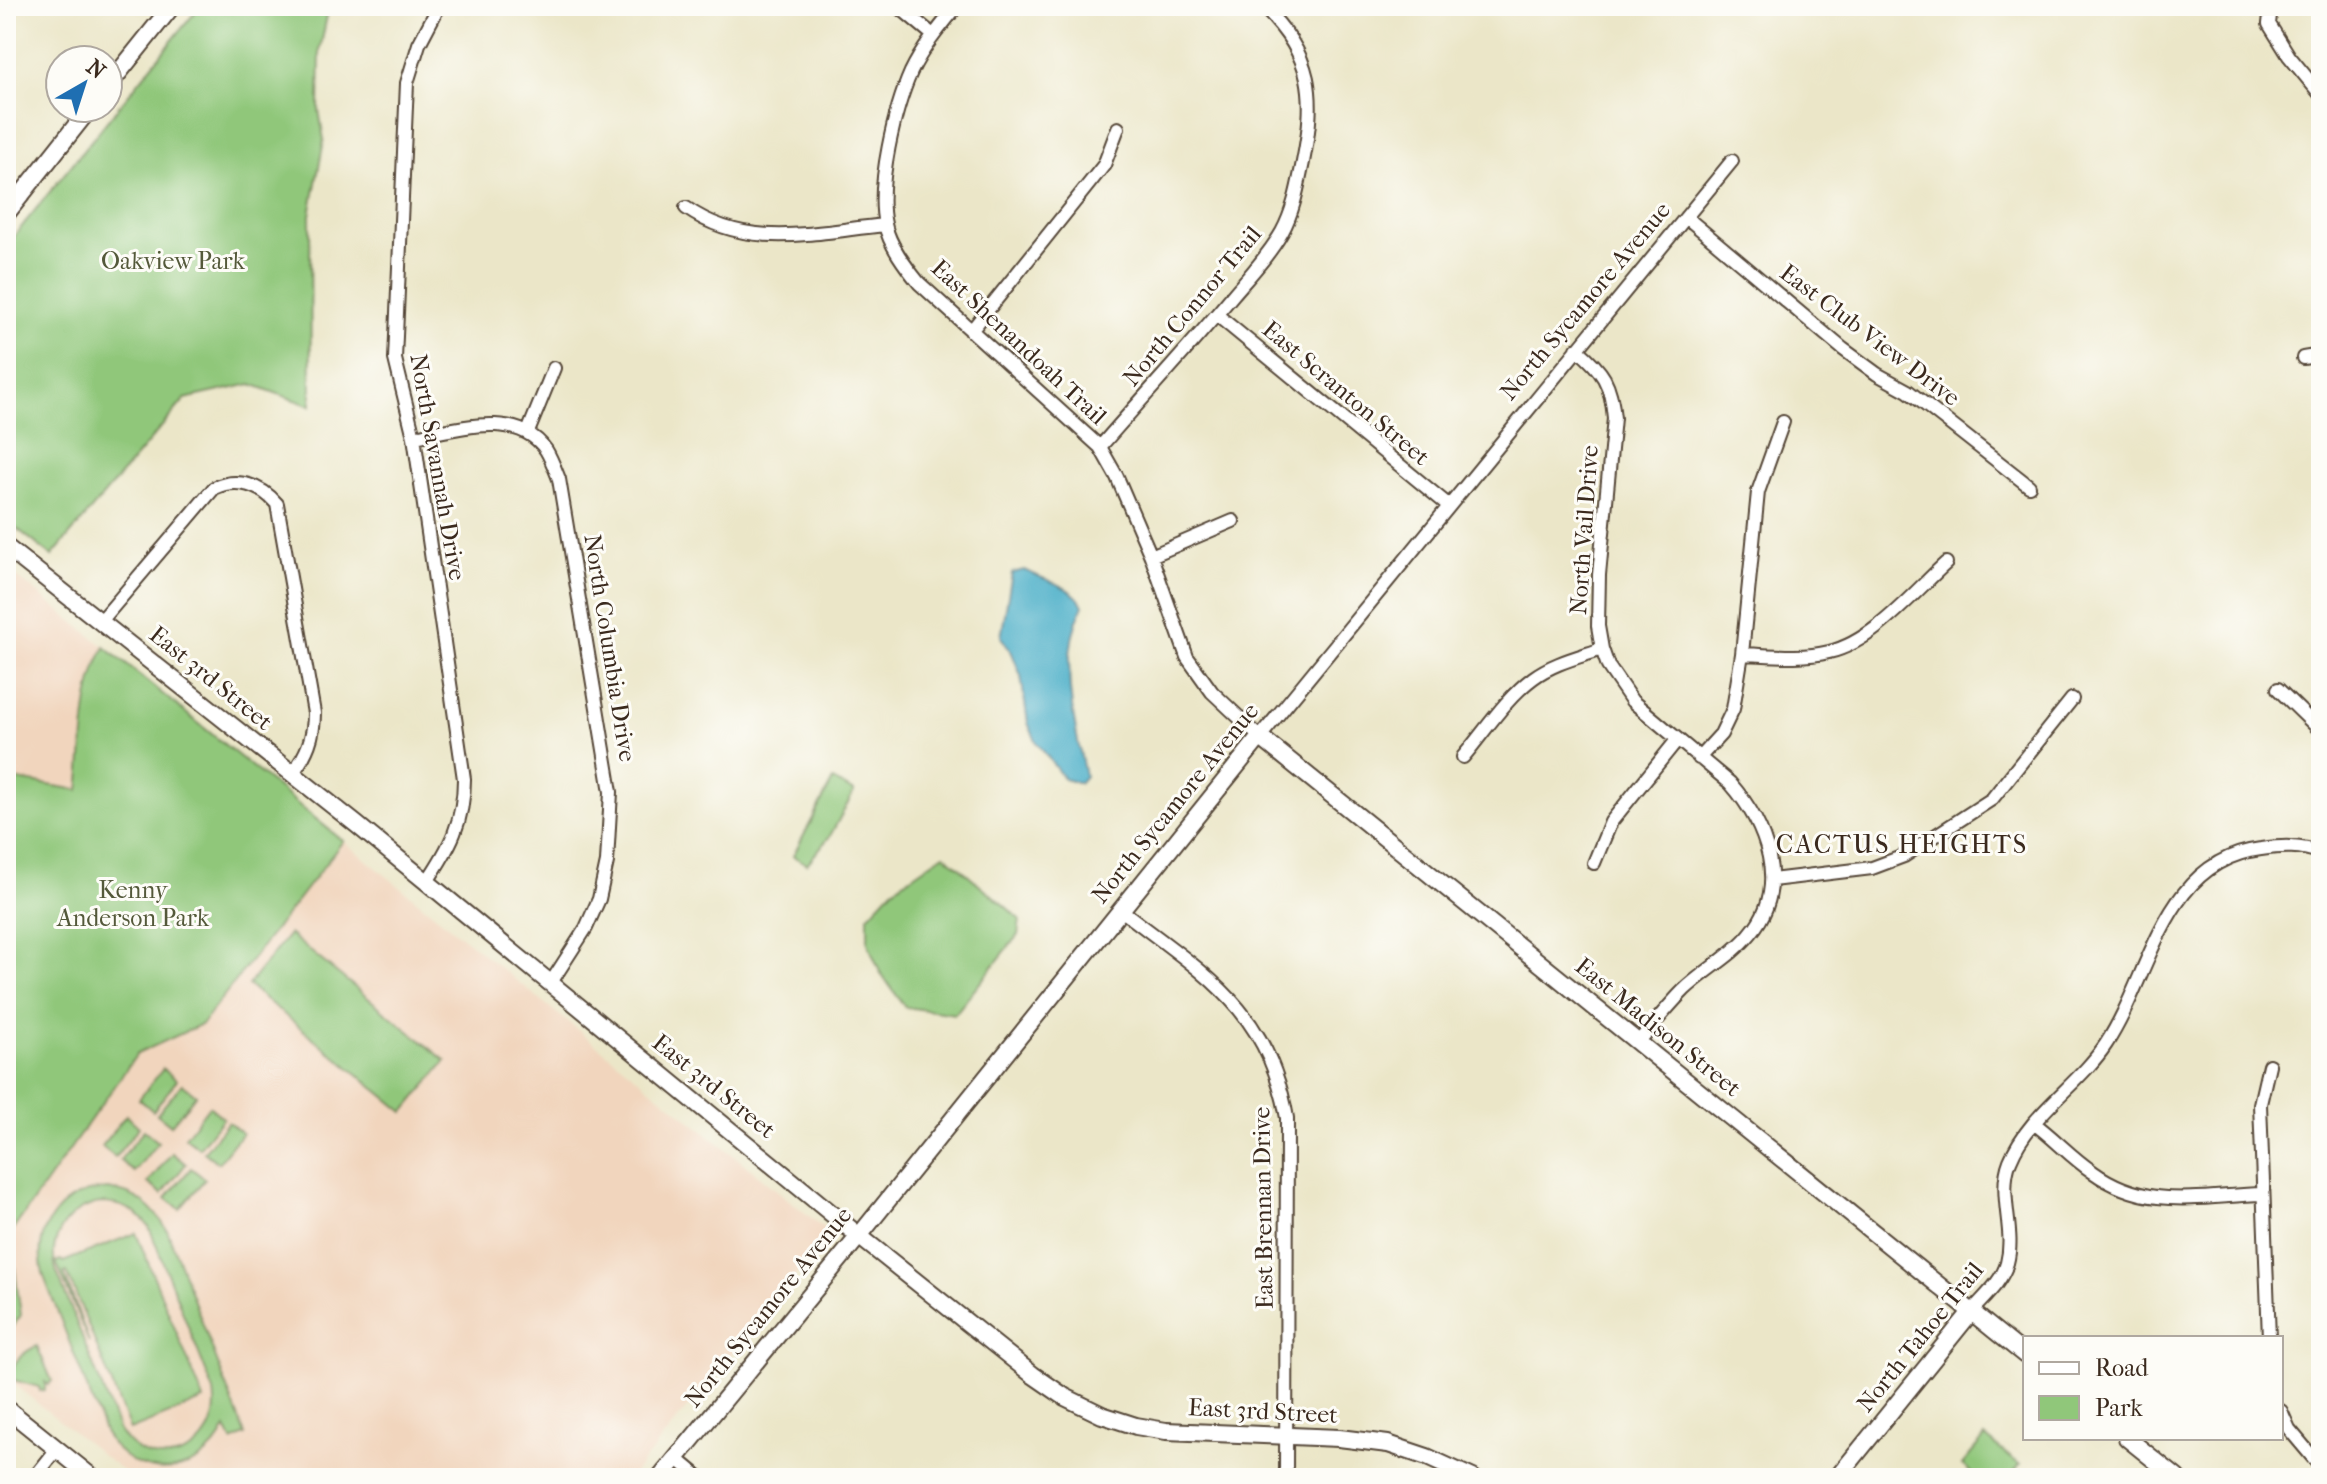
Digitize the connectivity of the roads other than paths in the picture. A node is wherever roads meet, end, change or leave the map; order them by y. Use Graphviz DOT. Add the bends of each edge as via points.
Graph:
graph roads {
  1 [pos="172,6"];
  2 [pos="439,6"];
  3 [pos="898,6"];
  4 [pos="957,6"];
  5 [pos="1262,6"];
  6 [pos="2271,6"];
  7 [pos="933,35"];
  8 [pos="124,66"];
  9 [pos="2321,95"];
  10 [pos="77,124"];
  11 [pos="1118,128"];
  12 [pos="1732,161"];
  13 [pos="686,208"];
  14 [pos="6,214"];
  15 [pos="1686,217"];
  16 [pos="885,225"];
  17 [pos="1217,315"];
  18 [pos="971,331"];
  19 [pos="1577,349"];
  20 [pos="2321,355"];
  21 [pos="2303,358"];
  22 [pos="554,368"];
  23 [pos="1783,422"];
  24 [pos="528,432"];
  25 [pos="414,437"];
  26 [pos="1100,447"];
  27 [pos="2029,486"];
  28 [pos="1448,505"];
  29 [pos="1233,521"];
  30 [pos="6,547"];
  31 [pos="1151,556"];
  32 [pos="1946,563"];
  33 [pos="101,621"];
  34 [pos="1602,649"];
  35 [pos="1742,654"];
  36 [pos="2278,689"];
  37 [pos="2072,699"];
  38 [pos="2321,731"];
  39 [pos="1260,737"];
  40 [pos="1677,740"];
  41 [pos="1463,757"];
  42 [pos="1699,758"];
  43 [pos="292,774"];
  44 [pos="2321,853"];
  45 [pos="1594,863"];
  46 [pos="1772,880"];
  47 [pos="426,883"];
  48 [pos="1120,909"];
  49 [pos="550,984"];
  50 [pos="1639,1041"];
  51 [pos="2269,1065"];
  52 [pos="2035,1124"];
  53 [pos="2262,1194"];
  54 [pos="859,1236"];
  55 [pos="1971,1312"];
  56 [pos="2269,1336"];
  57 [pos="2023,1353"];
  58 [pos="6,1408"];
  59 [pos="2283,1416"];
  60 [pos="1287,1435"];
  61 [pos="2130,1440"];
  62 [pos="57,1449"];
  63 [pos="676,1458"];
  64 [pos="2321,1467"];
  65 [pos="34,1478"];
  66 [pos="93,1478"];
  67 [pos="660,1478"];
  68 [pos="700,1478"];
  69 [pos="1286,1478"];
  70 [pos="1473,1478"];
  71 [pos="1837,1478"];
  72 [pos="2177,1478"];
  1 -- 8 [label="street"];
  2 -- 25 [label="street, North Savannah Drive" via="419,44 405,100 395,359"];
  3 -- 7 [label="street"];
  4 -- 7 [label="street, East Shenandoah Trail"];
  5 -- 17 [label="street, North Connor Trail" via="1294,45 1307,72 1307,139 1281,235"];
  6 -- 9 [label="street" via="2269,24"];
  7 -- 16 [label="street, East Shenandoah Trail" via="912,71 899,109 884,185"];
  10 -- 14 [label="street"];
  11 -- 18 [label="street" via="1104,165"];
  12 -- 15 [label="street, North Sycamore Avenue"];
  13 -- 16 [label="street" via="706,222 745,235"];
  15 -- 19 [label="street, North Sycamore Avenue"];
  15 -- 27 [label="street, East Club View Drive" via="1843,349 1908,391"];
  16 -- 18 [label="street, East Shenandoah Trail" via="919,283"];
  17 -- 26 [label="street, North Connor Trail"];
  17 -- 28 [label="street, East Scranton Street"];
  18 -- 26 [label="street, East Shenandoah Trail"];
  19 -- 28 [label="street, North Sycamore Avenue"];
  19 -- 34 [label="street, North Vail Drive" via="1605,378 1614,418 1599,575"];
  20 -- 21 [label="street"];
  22 -- 24 [label="street"];
  23 -- 35 [label="street" via="1758,492"];
  24 -- 25 [label="street" via="504,425"];
  24 -- 49 [label="street, North Columbia Drive" via="545,449 559,479 611,792 599,899"];
  25 -- 47 [label="street, North Savannah Drive" via="464,779 458,827"];
  26 -- 31 [label="street, East Shenandoah Trail"];
  28 -- 39 [label="street, North Sycamore Avenue"];
  29 -- 31 [label="street"];
  30 -- 33 [label="street, East 3rd Street"];
  31 -- 39 [label="street, East Shenandoah Trail" via="1187,657 1212,692"];
  32 -- 35 [label="street" via="1852,644 1809,655"];
  33 -- 43 [label="street, East 3rd Street"];
  33 -- 43 [label="street" via="214,488 244,483 262,490 277,504 314,713 308,751"];
  34 -- 40 [label="street, North Vail Drive" via="1632,701"];
  34 -- 41 [label="street" via="1533,678"];
  35 -- 42 [label="street" via="1733,709 1721,734"];
  36 -- 38 [label="street"];
  37 -- 46 [label="street" via="1992,799 1904,856 1863,869"];
  39 -- 48 [label="street, North Sycamore Avenue"];
  39 -- 50 [label="street, East Madison Street"];
  40 -- 42 [label="street, North Vail Drive"];
  40 -- 45 [label="street" via="1611,822"];
  42 -- 46 [label="street, North Vail Drive" via="1730,783 1752,812 1768,846"];
  43 -- 47 [label="street, East 3rd Street"];
  44 -- 52 [label="street, North Tahoe Trail" via="2300,847 2241,851 2199,878 2156,935 2106,1043"];
  46 -- 50 [label="street, North Vail Drive" via="1760,921 1750,935 1684,990"];
  47 -- 49 [label="street, East 3rd Street"];
  48 -- 54 [label="street, North Sycamore Avenue"];
  48 -- 60 [label="street, East Brennan Drive" via="1226,992 1246,1015 1282,1087 1287,1118"];
  49 -- 54 [label="street, East 3rd Street"];
  50 -- 55 [label="street, East Madison Street"];
  51 -- 53 [label="street" via="2260,1104"];
  52 -- 53 [label="street" via="2094,1173 2136,1194 2169,1199"];
  52 -- 55 [label="street, North Tahoe Trail" via="2017,1146 2006,1179 2008,1262"];
  53 -- 56 [label="street"];
  54 -- 60 [label="street, East 3rd Street" via="1033,1375 1102,1415 1166,1431"];
  54 -- 63 [label="street, North Sycamore Avenue"];
  55 -- 57 [label="street, East Madison Street"];
  55 -- 71 [label="street, North Tahoe Trail"];
  58 -- 62 [label="street"];
  59 -- 64 [label="street"];
  60 -- 69 [label="street, East Brennan Drive"];
  60 -- 70 [label="street, East 3rd Street" via="1388,1444"];
  61 -- 72 [label="street"];
  62 -- 65 [label="street"];
  62 -- 66 [label="street"];
  63 -- 67 [label="street, North Sycamore Avenue"];
  63 -- 68 [label="street"];
}
